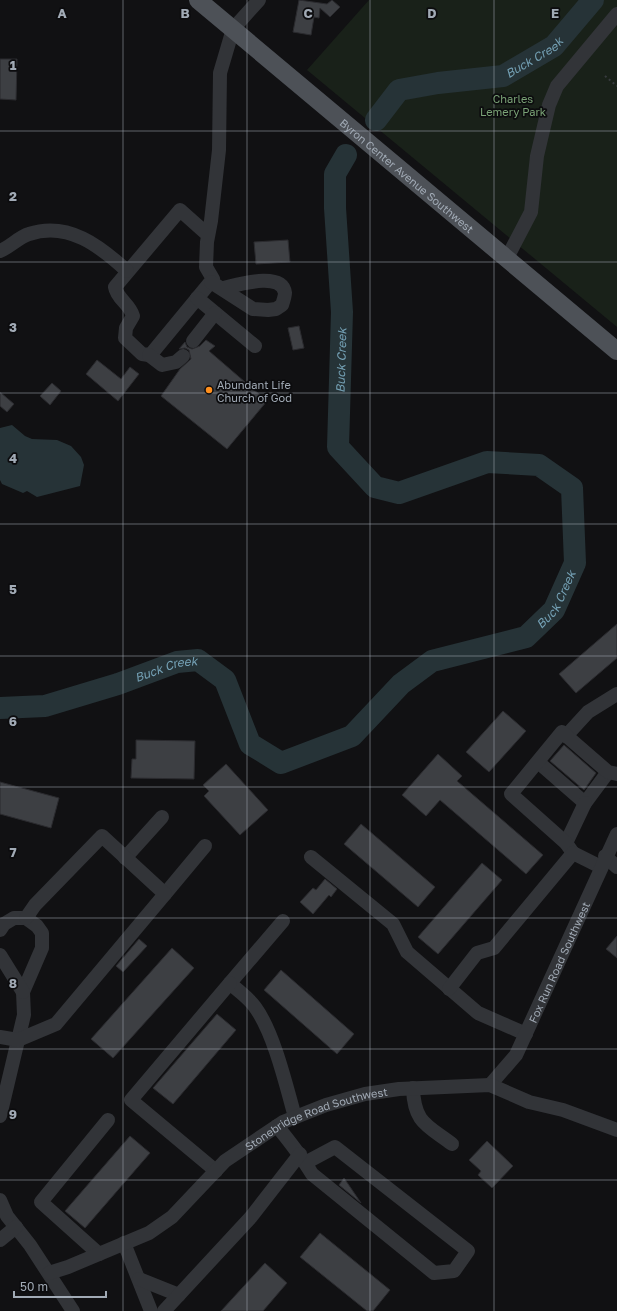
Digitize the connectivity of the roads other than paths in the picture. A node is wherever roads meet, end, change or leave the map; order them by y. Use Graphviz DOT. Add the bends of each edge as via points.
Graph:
graph roads {
  1 [pos="198,0"];
  2 [pos="259,0"];
  3 [pos="617,14"];
  4 [pos="233,29"];
  5 [pos="208,235"];
  6 [pos="0,251"];
  7 [pos="507,258"];
  8 [pos="127,271"];
  9 [pos="197,298"];
  10 [pos="215,313"];
  11 [pos="193,341"];
  12 [pos="255,346"];
  13 [pos="617,351"];
  14 [pos="149,355"];
  15 [pos="183,356"];
  16 [pos="617,694"];
  17 [pos="566,736"];
  18 [pos="538,762"];
  19 [pos="613,773"];
  20 [pos="585,803"];
  21 [pos="162,817"];
  22 [pos="617,834"];
  23 [pos="205,846"];
  24 [pos="570,848"];
  25 [pos="311,857"];
  26 [pos="125,858"];
  27 [pos="603,862"];
  28 [pos="617,867"];
  29 [pos="165,894"];
  30 [pos="26,918"];
  31 [pos="283,921"];
  32 [pos="0,930"];
  33 [pos="0,955"];
  34 [pos="230,983"];
  35 [pos="449,989"];
  36 [pos="23,992"];
  37 [pos="526,1034"];
  38 [pos="0,1037"];
  39 [pos="18,1040"];
  40 [pos="5,1079"];
  41 [pos="490,1084"];
  42 [pos="413,1088"];
  43 [pos="0,1116"];
  44 [pos="295,1117"];
  45 [pos="108,1120"];
  46 [pos="277,1126"];
  47 [pos="617,1130"];
  48 [pos="452,1144"];
  49 [pos="303,1158"];
  50 [pos="216,1171"];
  51 [pos="0,1200"];
  52 [pos="16,1227"];
  53 [pos="0,1240"];
  54 [pos="124,1243"];
  55 [pos="99,1254"];
  56 [pos="49,1272"];
  57 [pos="139,1279"];
  58 [pos="179,1295"];
  59 [pos="73,1311"];
  60 [pos="151,1311"];
  61 [pos="164,1311"];
  1 -- 4 [label="main road, Byron Center Avenue Southwest"];
  2 -- 4 [label="street"];
  3 -- 7 [label="street" via="557,86 536,156 532,212"];
  4 -- 5 [label="street" via="220,73 219,150"];
  4 -- 7 [label="main road, Byron Center Avenue Southwest"];
  5 -- 8 [label="street" via="180,210"];
  5 -- 9 [label="street" via="206,267 217,285"];
  6 -- 8 [label="street" via="29,234 58,230 77,235 106,251"];
  7 -- 13 [label="main road, Byron Center Avenue Southwest"];
  8 -- 14 [label="street" via="115,287 117,295 132,311 133,316 126,328 125,338 142,354"];
  9 -- 10 [label="street"];
  9 -- 14 [label="street"];
  10 -- 11 [label="street"];
  10 -- 12 [label="street"];
  14 -- 15 [label="street" via="162,365 176,362"];
  16 -- 17 [label="street" via="588,712"];
  17 -- 18 [label="street" via="562,732"];
  17 -- 19 [label="street"];
  18 -- 20 [label="street"];
  18 -- 24 [label="street" via="511,794"];
  19 -- 20 [label="street"];
  20 -- 24 [label="street"];
  21 -- 26 [label="street"];
  22 -- 27 [label="street, Fox Run Road Southwest"];
  23 -- 29 [label="street"];
  24 -- 27 [label="street"];
  24 -- 35 [label="street" via="494,948 477,953"];
  25 -- 35 [label="street" via="393,924 407,952"];
  26 -- 29 [label="street"];
  26 -- 30 [label="street" via="102,836 35,905"];
  27 -- 28 [label="street"];
  27 -- 37 [label="street, Fox Run Road Southwest"];
  29 -- 39 [label="street" via="56,1024"];
  30 -- 32 [label="street" via="14,918"];
  30 -- 36 [label="street" via="42,933 42,948"];
  31 -- 34 [label="street"];
  33 -- 36 [label="street"];
  34 -- 44 [label="street" via="256,1008 265,1026 274,1045"];
  34 -- 50 [label="street" via="131,1100"];
  35 -- 37 [label="street" via="478,1013"];
  36 -- 39 [label="street" via="24,1015"];
  37 -- 41 [label="street, Fox Run Road Southwest" via="516,1055"];
  38 -- 39 [label="street"];
  39 -- 40 [label="street"];
  40 -- 43 [label="street"];
  41 -- 42 [label="street, Stonebridge Road Southwest"];
  41 -- 47 [label="street, Stonebridge Road Southwest" via="530,1102 563,1110"];
  42 -- 44 [label="street, Stonebridge Road Southwest" via="365,1094"];
  42 -- 48 [label="street" via="414,1104 419,1118"];
  44 -- 46 [label="street, Stonebridge Road Southwest"];
  45 -- 55 [label="street" via="41,1202"];
  46 -- 49 [label="street"];
  46 -- 50 [label="street, Stonebridge Road Southwest" via="225,1161"];
  49 -- 49 [label="street" via="312,1174 434,1273 454,1271 468,1251 336,1147"];
  49 -- 58 [label="street"];
  50 -- 54 [label="street, Stonebridge Road Southwest" via="172,1217 149,1233"];
  51 -- 52 [label="street" via="7,1216"];
  52 -- 53 [label="street"];
  52 -- 56 [label="street"];
  54 -- 55 [label="street, Stonebridge Road Southwest"];
  54 -- 57 [label="street"];
  55 -- 56 [label="street, Stonebridge Road Southwest"];
  56 -- 59 [label="street"];
  57 -- 58 [label="street"];
  57 -- 60 [label="street"];
  58 -- 61 [label="street"];
}
